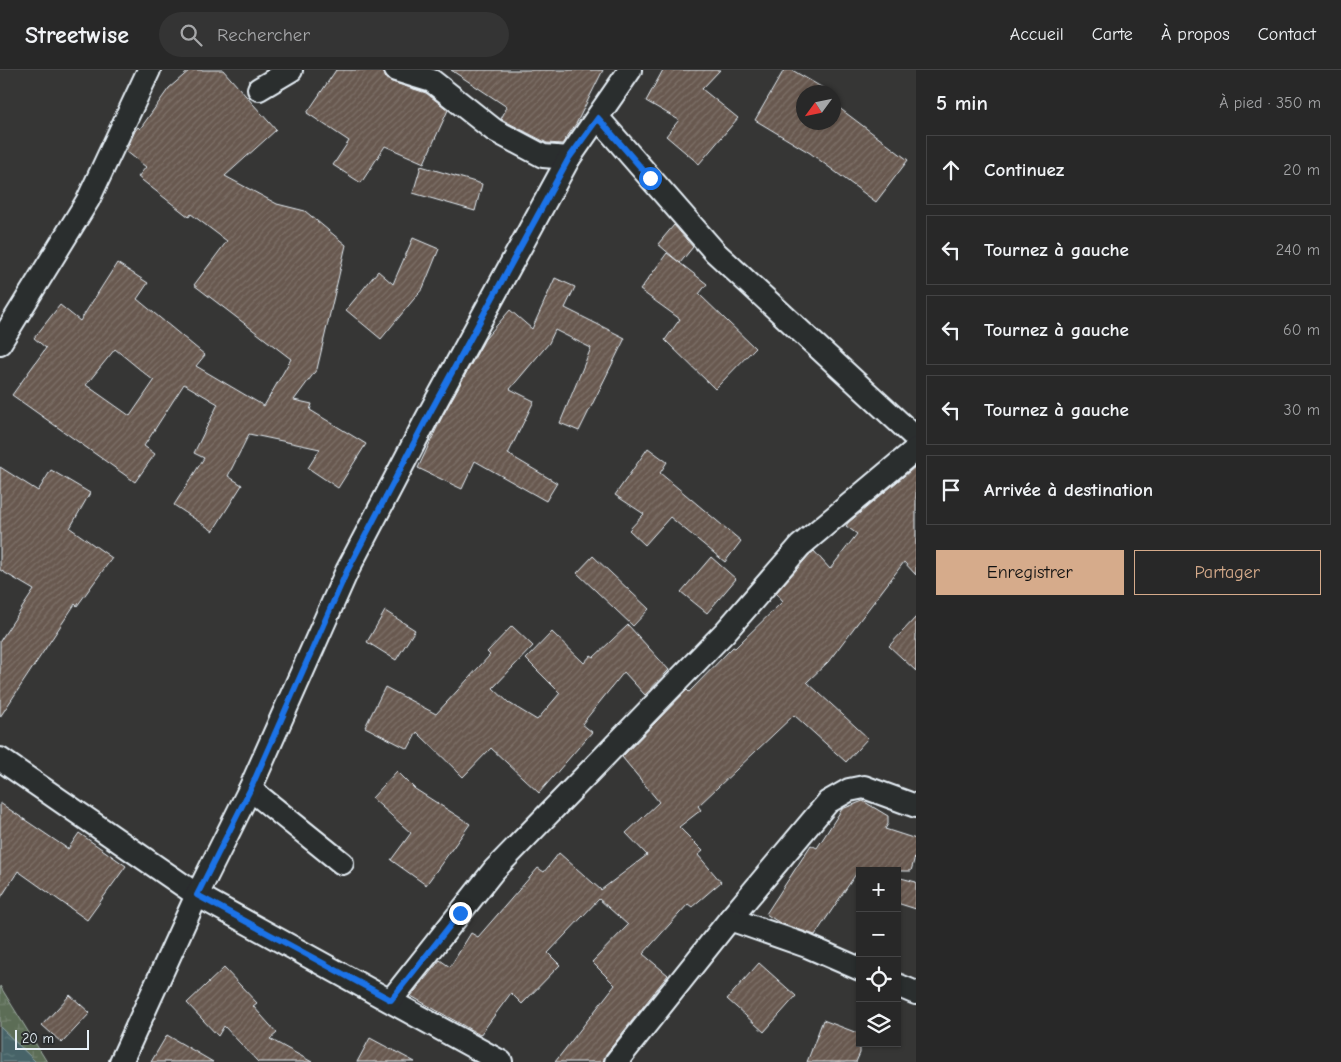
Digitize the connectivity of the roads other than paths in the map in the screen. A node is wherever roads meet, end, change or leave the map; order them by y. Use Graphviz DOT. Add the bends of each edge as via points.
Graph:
graph roads {
  1 [pos="150,70"];
  2 [pos="291,70"];
  3 [pos="396,70"];
  4 [pos="630,70"];
  5 [pos="259,89"];
  6 [pos="598,118"];
  7 [pos="569,158"];
  8 [pos="0,343"];
  9 [pos="916,438"];
  10 [pos="916,449"];
  11 [pos="0,759"];
  12 [pos="250,790"];
  13 [pos="916,806"];
  14 [pos="342,863"];
  15 [pos="197,895"];
  16 [pos="730,918"];
  17 [pos="856,967"];
  18 [pos="901,987"];
  19 [pos="916,993"];
  20 [pos="391,1000"];
  21 [pos="121,1062"];
  22 [pos="501,1062"];
  23 [pos="616,1062"];
  1 -- 8 [label="street" via="88,200"];
  2 -- 5 [label="street"];
  3 -- 7 [label="street" via="432,81 494,130 543,156"];
  4 -- 6 [label="street"];
  6 -- 7 [label="street"];
  6 -- 9 [label="street" via="715,252"];
  7 -- 12 [label="street" via="347,571"];
  10 -- 20 [label="street" via="800,546 725,632 494,870"];
  11 -- 15 [label="street"];
  12 -- 14 [label="street"];
  12 -- 15 [label="street"];
  13 -- 16 [label="street" via="864,786 828,802"];
  15 -- 20 [label="street"];
  15 -- 21 [label="street"];
  16 -- 17 [label="street"];
  16 -- 23 [label="street"];
  18 -- 19 [label="street"];
  20 -- 22 [label="street"];
}
